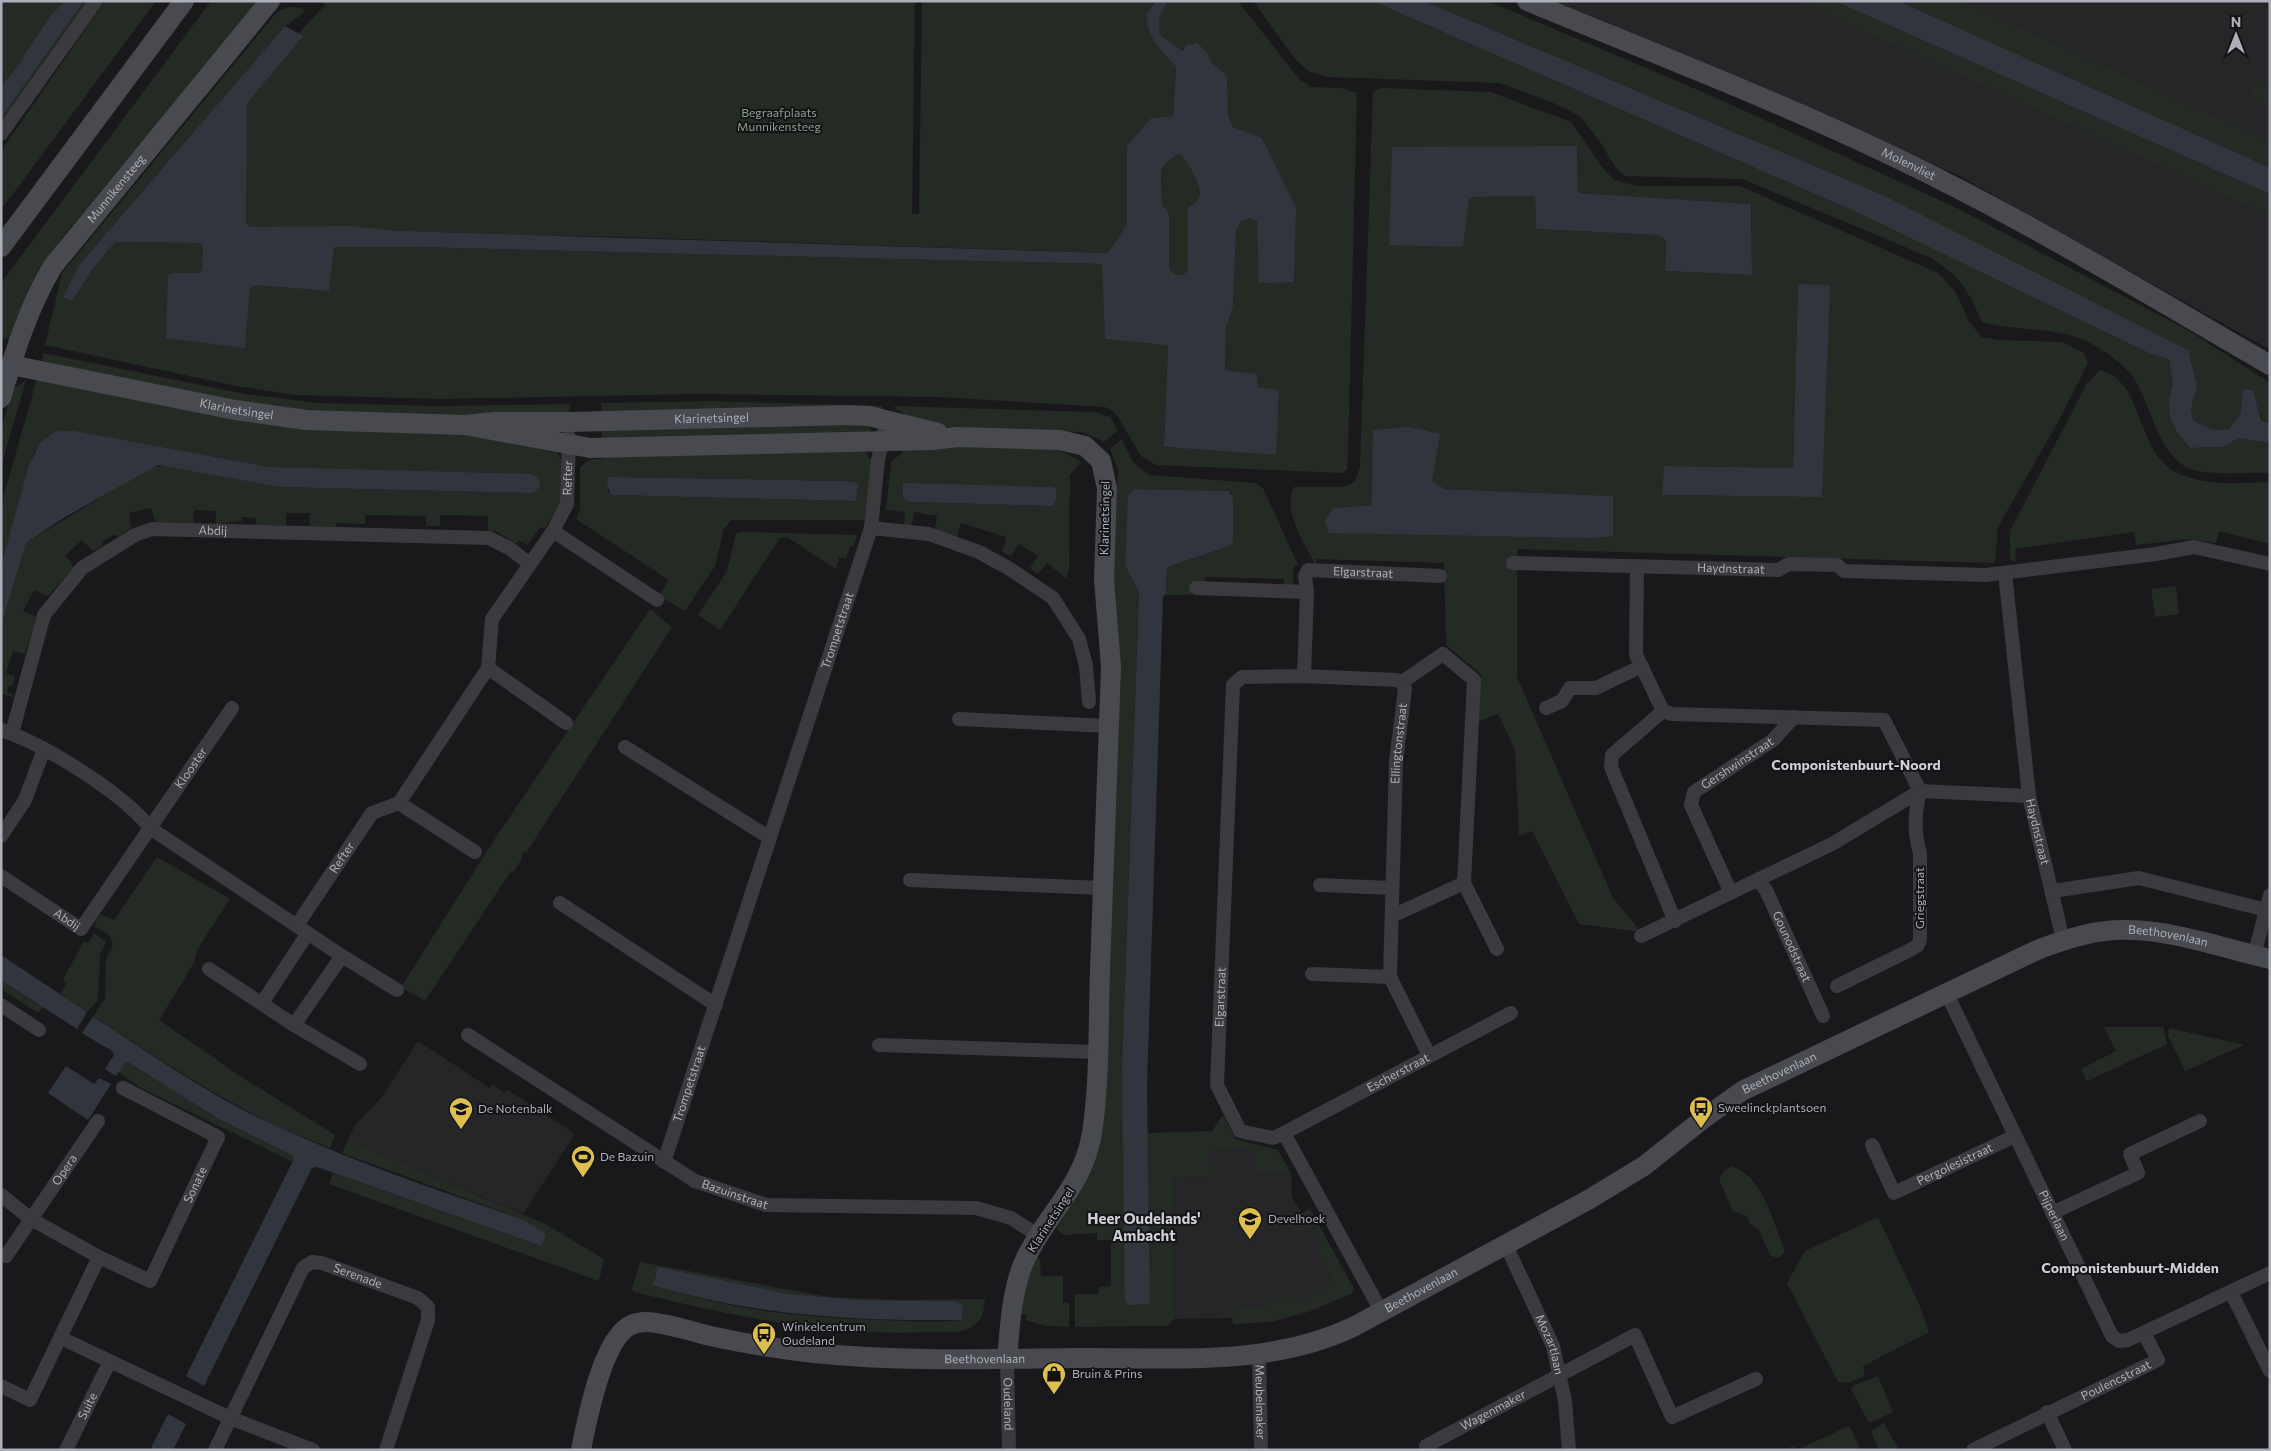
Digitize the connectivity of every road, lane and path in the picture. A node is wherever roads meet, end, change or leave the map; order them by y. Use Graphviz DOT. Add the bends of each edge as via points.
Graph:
graph roads {
  1 [pos="96,1"];
  2 [pos="184,1"];
  3 [pos="270,1"];
  4 [pos="1528,1"];
  5 [pos="1,134"];
  6 [pos="1,247"];
  7 [pos="11,364"];
  8 [pos="2270,365"];
  9 [pos="1,398"];
  10 [pos="887,420"];
  11 [pos="569,422"];
  12 [pos="465,425"];
  13 [pos="957,437"];
  14 [pos="883,441"];
  15 [pos="569,445"];
  16 [pos="871,528"];
  17 [pos="553,531"];
  18 [pos="1512,563"];
  19 [pos="530,564"];
  20 [pos="2270,564"];
  21 [pos="1637,566"];
  22 [pos="2005,573"];
  23 [pos="1440,576"];
  24 [pos="1196,588"];
  25 [pos="1307,592"];
  26 [pos="657,600"];
  27 [pos="1642,666"];
  28 [pos="488,668"];
  29 [pos="1304,676"];
  30 [pos="1402,682"];
  31 [pos="1089,702"];
  32 [pos="232,708"];
  33 [pos="1546,708"];
  34 [pos="1663,711"];
  35 [pos="1794,717"];
  36 [pos="959,719"];
  37 [pos="566,723"];
  38 [pos="1109,726"];
  39 [pos="6,732"];
  40 [pos="625,747"];
  41 [pos="44,749"];
  42 [pos="1920,791"];
  43 [pos="2029,796"];
  44 [pos="399,804"];
  45 [pos="150,828"];
  46 [pos="1,836"];
  47 [pos="770,838"];
  48 [pos="475,852"];
  49 [pos="1,876"];
  50 [pos="910,880"];
  51 [pos="1758,880"];
  52 [pos="1464,883"];
  53 [pos="1320,885"];
  54 [pos="1103,888"];
  55 [pos="1392,888"];
  56 [pos="2053,891"];
  57 [pos="1731,893"];
  58 [pos="2270,895"];
  59 [pos="560,903"];
  60 [pos="2266,910"];
  61 [pos="1392,916"];
  62 [pos="1675,921"];
  63 [pos="302,929"];
  64 [pos="1641,936"];
  65 [pos="2062,940"];
  66 [pos="1497,950"];
  67 [pos="342,956"];
  68 [pos="2262,958"];
  69 [pos="209,969"];
  70 [pos="1312,974"];
  71 [pos="1390,976"];
  72 [pos="1837,986"];
  73 [pos="397,990"];
  74 [pos="1947,994"];
  75 [pos="262,1003"];
  76 [pos="1,1005"];
  77 [pos="716,1005"];
  78 [pos="1510,1013"];
  79 [pos="1824,1016"];
  80 [pos="294,1024"];
  81 [pos="39,1030"];
  82 [pos="468,1035"];
  83 [pos="879,1045"];
  84 [pos="1097,1052"];
  85 [pos="1429,1055"];
  86 [pos="360,1064"];
  87 [pos="123,1088"];
  88 [pos="98,1121"];
  89 [pos="2200,1121"];
  90 [pos="1284,1133"];
  91 [pos="2016,1136"];
  92 [pos="1872,1145"];
  93 [pos="664,1162"];
  94 [pos="1,1195"];
  95 [pos="2052,1213"];
  96 [pos="31,1219"];
  97 [pos="1039,1236"];
  98 [pos="1506,1245"];
  99 [pos="6,1256"];
  100 [pos="99,1257"];
  101 [pos="2270,1274"];
  102 [pos="2231,1292"];
  103 [pos="1380,1311"];
  104 [pos="2144,1333"];
  105 [pos="61,1338"];
  106 [pos="1259,1354"];
  107 [pos="1007,1359"];
  108 [pos="109,1362"];
  109 [pos="2270,1372"];
  110 [pos="1560,1375"];
  111 [pos="1756,1379"];
  112 [pos="1,1386"];
  113 [pos="2047,1412"];
  114 [pos="230,1418"];
  115 [pos="1426,1446"];
  116 [pos="66,1450"];
  117 [pos="215,1450"];
  118 [pos="313,1450"];
  119 [pos="386,1450"];
  120 [pos="581,1450"];
  121 [pos="1009,1450"];
  122 [pos="1261,1450"];
  123 [pos="1569,1450"];
  124 [pos="1973,1450"];
  125 [pos="2064,1450"];
  1 -- 5 [label="street"];
  2 -- 6 [label="street"];
  3 -- 7 [label="street, Munnikensteeg" via="54,266 31,308"];
  4 -- 8 [label="street, Molenvliet" via="1908,163 2016,219"];
  7 -- 9 [label="street, Munnikensteeg"];
  7 -- 12 [label="street, Klarinetsingel" via="266,416 321,421"];
  10 -- 11 [label="street, Klarinetsingel" via="869,416 807,415"];
  10 -- 13 [label="street, Klarinetsingel"];
  10 -- 14 [label="street, Trompetstraat"];
  11 -- 12 [label="street, Klarinetsingel"];
  11 -- 15 [label="street, Refter"];
  12 -- 15 [label="street, Klarinetsingel"];
  13 -- 14 [label="street, Klarinetsingel"];
  13 -- 38 [label="street, Klarinetsingel" via="1076,442 1096,455 1104,466 1108,488 1104,579 1110,667"];
  14 -- 15 [label="street, Klarinetsingel" via="590,448"];
  14 -- 16 [label="street, Trompetstraat"];
  15 -- 17 [label="street, Refter" via="567,504"];
  16 -- 31 [label="street" via="929,534 980,552 1053,598 1079,639 1086,666"];
  16 -- 47 [label="street, Trompetstraat"];
  17 -- 19 [label="street, Refter"];
  17 -- 26 [label="street"];
  18 -- 21 [label="street, Haydnstraat"];
  19 -- 28 [label="street, Refter" via="492,619"];
  19 -- 39 [label="street, Abdij" via="489,538 152,529 135,535 82,568 44,615"];
  20 -- 22 [label="street, Haydnstraat" via="2194,547"];
  21 -- 22 [label="street, Haydnstraat" via="1778,570 1789,564 1818,564 1837,565 1844,571"];
  21 -- 27 [label="street" via="1636,654"];
  22 -- 43 [label="street, Haydnstraat"];
  23 -- 25 [label="street, Elgarstraat" via="1308,570 1305,576"];
  24 -- 25 [label="street"];
  25 -- 29 [label="street, Elgarstraat"];
  27 -- 33 [label="street" via="1596,688 1570,688 1562,701"];
  27 -- 34 [label="street"];
  28 -- 37 [label="street"];
  28 -- 44 [label="street, Refter"];
  29 -- 30 [label="street, Elgarstraat"];
  29 -- 90 [label="street, Elgarstraat" via="1242,677 1233,685 1217,1085 1240,1131 1273,1138"];
  30 -- 52 [label="street" via="1443,654 1474,680"];
  30 -- 55 [label="street, Ellingtonstraat" via="1405,689 1396,761"];
  32 -- 45 [label="street, Klooster"];
  34 -- 35 [label="street, Gershwinstraat" via="1672,714"];
  34 -- 62 [label="street" via="1612,755 1611,766"];
  35 -- 42 [label="street, Gershwinstraat" via="1884,720"];
  35 -- 57 [label="street, Gershwinstraat" via="1773,740 1694,792 1691,805"];
  36 -- 38 [label="street"];
  38 -- 54 [label="street, Klarinetsingel"];
  39 -- 41 [label="street, Abdij"];
  40 -- 47 [label="street"];
  41 -- 45 [label="street, Abdij" via="128,803"];
  41 -- 46 [label="street" via="25,800"];
  42 -- 43 [label="street"];
  42 -- 51 [label="street" via="1832,844"];
  42 -- 72 [label="street, Griegstraat" via="1916,841 1920,854 1920,940 1908,951"];
  43 -- 56 [label="street, Haydnstraat"];
  44 -- 48 [label="street"];
  44 -- 63 [label="street, Refter" via="372,813"];
  45 -- 49 [label="street, Abdij" via="81,929"];
  45 -- 63 [label="street, Abdij"];
  47 -- 77 [label="street, Trompetstraat"];
  50 -- 54 [label="street"];
  51 -- 57 [label="street"];
  51 -- 79 [label="street, Gounodstraat" via="1766,890"];
  52 -- 61 [label="street"];
  52 -- 66 [label="street"];
  53 -- 55 [label="street"];
  54 -- 84 [label="street, Klarinetsingel"];
  55 -- 61 [label="street, Ellingtonstraat"];
  56 -- 60 [label="street" via="2140,878"];
  56 -- 65 [label="street, Haydnstraat"];
  57 -- 62 [label="street"];
  58 -- 60 [label="street"];
  59 -- 77 [label="street"];
  60 -- 68 [label="street"];
  61 -- 71 [label="street, Ellingtonstraat"];
  62 -- 64 [label="street"];
  63 -- 67 [label="street, Abdij"];
  63 -- 75 [label="street"];
  65 -- 68 [label="street, Beethovenlaan" via="2125,930 2155,932"];
  65 -- 74 [label="street, Beethovenlaan"];
  67 -- 73 [label="street, Abdij"];
  67 -- 80 [label="street"];
  69 -- 75 [label="street"];
  70 -- 71 [label="street"];
  71 -- 85 [label="street, Ellingtonstraat"];
  74 -- 91 [label="street, Pijperlaan"];
  74 -- 98 [label="street, Beethovenlaan" via="1742,1091 1644,1166"];
  75 -- 80 [label="street"];
  76 -- 81 [label="street"];
  77 -- 93 [label="street, Trompetstraat"];
  78 -- 85 [label="street, Escherstraat"];
  80 -- 86 [label="street"];
  82 -- 93 [label="street, Bazuinstraat"];
  83 -- 84 [label="street"];
  84 -- 97 [label="street, Klarinetsingel" via="1092,1133 1084,1161 1072,1189"];
  85 -- 90 [label="street, Escherstraat"];
  87 -- 100 [label="street, Sonate" via="218,1137 150,1280"];
  88 -- 96 [label="street, Opera"];
  89 -- 95 [label="street" via="2130,1154 2138,1173"];
  90 -- 103 [label="street"];
  91 -- 92 [label="street, Pergolesistraat" via="1894,1193"];
  91 -- 95 [label="street, Pijperlaan"];
  93 -- 97 [label="street, Bazuinstraat" via="695,1181 766,1205 976,1208 1011,1218"];
  94 -- 96 [label="street"];
  95 -- 104 [label="street, Pijperlaan" via="2112,1336 2119,1341"];
  96 -- 99 [label="street, Opera"];
  96 -- 100 [label="street, Sonate"];
  97 -- 107 [label="street, Klarinetsingel" via="1018,1280"];
  98 -- 103 [label="street, Beethovenlaan"];
  98 -- 110 [label="street, Mozartlaan" via="1553,1346"];
  100 -- 105 [label="street"];
  101 -- 102 [label="street, Pijperlaan"];
  102 -- 104 [label="street, Pijperlaan"];
  102 -- 109 [label="street"];
  103 -- 106 [label="street, Beethovenlaan" via="1331,1338"];
  104 -- 113 [label="street, Poulencstraat" via="2158,1360"];
  105 -- 108 [label="street"];
  105 -- 112 [label="street" via="30,1400"];
  106 -- 107 [label="street, Beethovenlaan"];
  106 -- 122 [label="street, Meubelmaker"];
  107 -- 120 [label="street, Beethovenlaan" via="839,1355 766,1347 668,1325 637,1323 620,1334 612,1344"];
  107 -- 121 [label="street, Oudeland"];
  108 -- 114 [label="street"];
  108 -- 116 [label="street, Suite"];
  110 -- 111 [label="street, Wagenmaker" via="1635,1335 1672,1417"];
  110 -- 115 [label="street, Wagenmaker"];
  110 -- 123 [label="street, Mozartlaan"];
  113 -- 124 [label="street, Poulencstraat"];
  113 -- 125 [label="street"];
  114 -- 117 [label="street"];
  114 -- 118 [label="street"];
  114 -- 119 [label="street, Serenade" via="303,1268 312,1262 322,1263 418,1298 428,1307 428,1320"];
}
